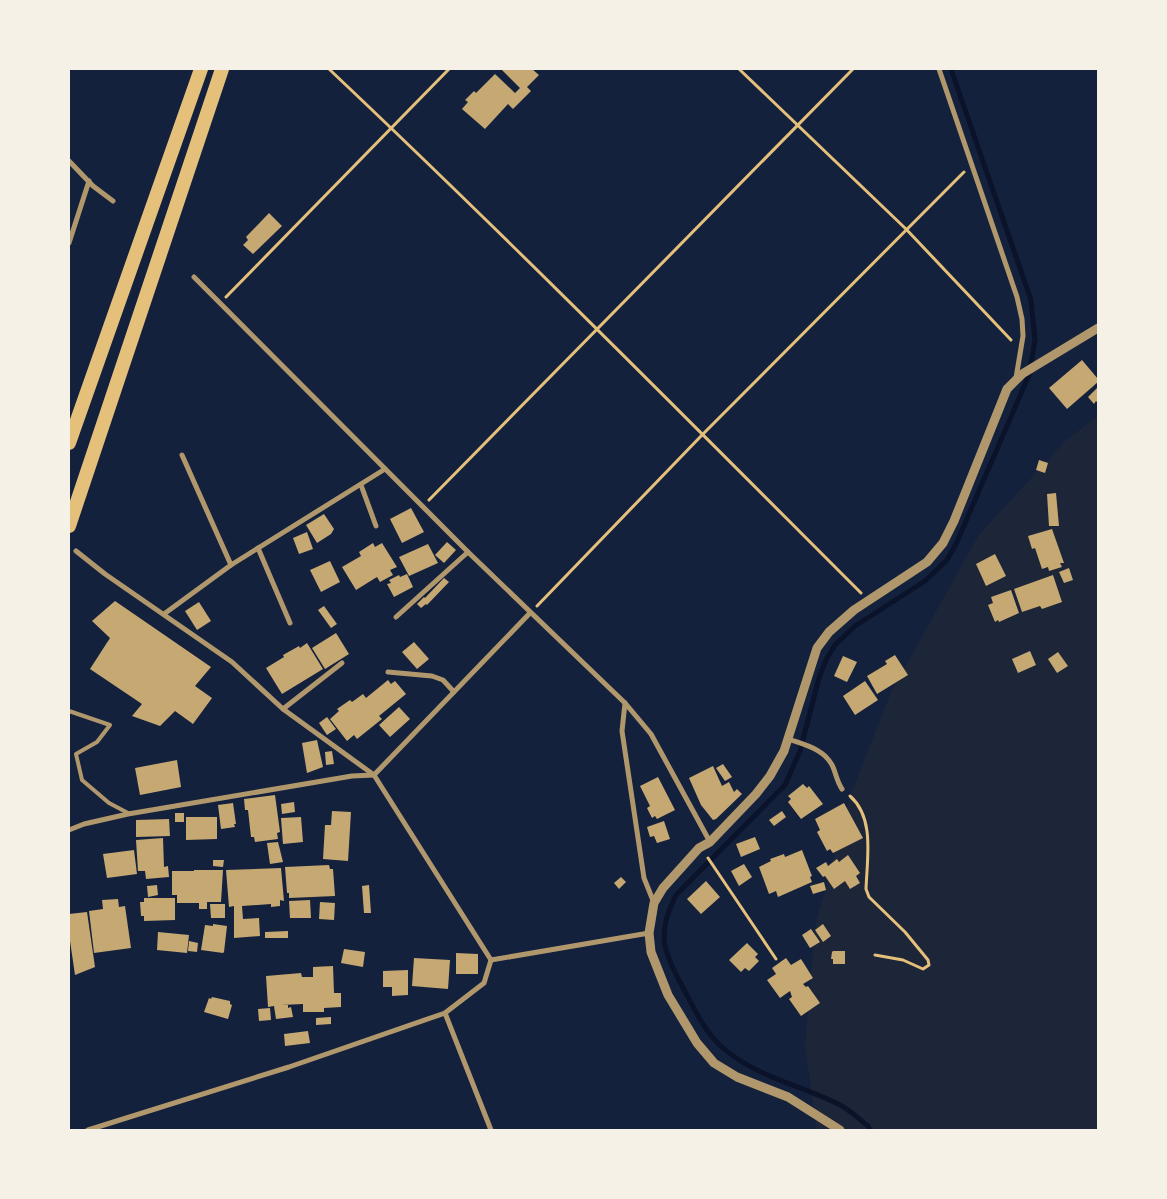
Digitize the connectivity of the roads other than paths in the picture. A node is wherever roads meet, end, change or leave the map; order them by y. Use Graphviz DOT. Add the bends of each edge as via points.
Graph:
graph roads {
  1 [pos="201,69"];
  2 [pos="222,69"];
  3 [pos="939,69"];
  4 [pos="69,161"];
  5 [pos="89,181"];
  6 [pos="113,201"];
  7 [pos="69,242"];
  8 [pos="194,277"];
  9 [pos="1098,328"];
  10 [pos="1019,376"];
  11 [pos="69,444"];
  12 [pos="182,455"];
  13 [pos="385,470"];
  14 [pos="361,485"];
  15 [pos="69,526"];
  16 [pos="376,526"];
  17 [pos="258,548"];
  18 [pos="76,551"];
  19 [pos="468,552"];
  20 [pos="231,565"];
  21 [pos="530,612"];
  22 [pos="164,614"];
  23 [pos="396,617"];
  24 [pos="290,623"];
  25 [pos="342,663"];
  26 [pos="388,672"];
  27 [pos="454,692"];
  28 [pos="625,703"];
  29 [pos="283,708"];
  30 [pos="69,711"];
  31 [pos="791,740"];
  32 [pos="374,775"];
  33 [pos="842,789"];
  34 [pos="128,814"];
  35 [pos="69,830"];
  36 [pos="710,842"];
  37 [pos="654,903"];
  38 [pos="649,933"];
  39 [pos="491,960"];
  40 [pos="445,1013"];
  41 [pos="88,1130"];
  42 [pos="491,1130"];
  43 [pos="840,1130"];
  1 -- 11 [label="highway"];
  2 -- 15 [label="highway"];
  3 -- 10 [label="street" via="1017,297 1023,336"];
  4 -- 5 [label="street"];
  5 -- 6 [label="street"];
  5 -- 7 [label="street"];
  8 -- 13 [label="street"];
  9 -- 10 [label="street"];
  10 -- 31 [label="street" via="1008,389 943,542 927,562 854,610 829,632 817,648"];
  12 -- 20 [label="street"];
  13 -- 14 [label="street"];
  13 -- 19 [label="street"];
  14 -- 16 [label="street"];
  14 -- 17 [label="street"];
  17 -- 20 [label="street"];
  17 -- 24 [label="street"];
  18 -- 22 [label="street"];
  19 -- 21 [label="street"];
  19 -- 23 [label="street"];
  20 -- 22 [label="street"];
  21 -- 27 [label="street"];
  21 -- 28 [label="street"];
  22 -- 29 [label="street" via="232,662"];
  25 -- 29 [label="street"];
  26 -- 27 [label="street" via="432,676 443,680"];
  27 -- 32 [label="street"];
  28 -- 36 [label="street" via="651,734"];
  28 -- 37 [label="street" via="622,731 644,878"];
  29 -- 32 [label="street"];
  30 -- 34 [label="lane" via="110,725 97,742 76,754 82,780"];
  31 -- 33 [label="street" via="824,755"];
  31 -- 36 [label="street" via="756,794"];
  32 -- 34 [label="street"];
  32 -- 39 [label="street"];
  34 -- 35 [label="street"];
  36 -- 37 [label="street" via="699,848 663,888"];
  37 -- 38 [label="street"];
  38 -- 39 [label="street"];
  38 -- 43 [label="street" via="651,952 668,995 697,1043 714,1063 737,1077 788,1097"];
  39 -- 40 [label="street" via="484,983"];
  40 -- 41 [label="street" via="289,1067"];
  40 -- 42 [label="street"];
}
